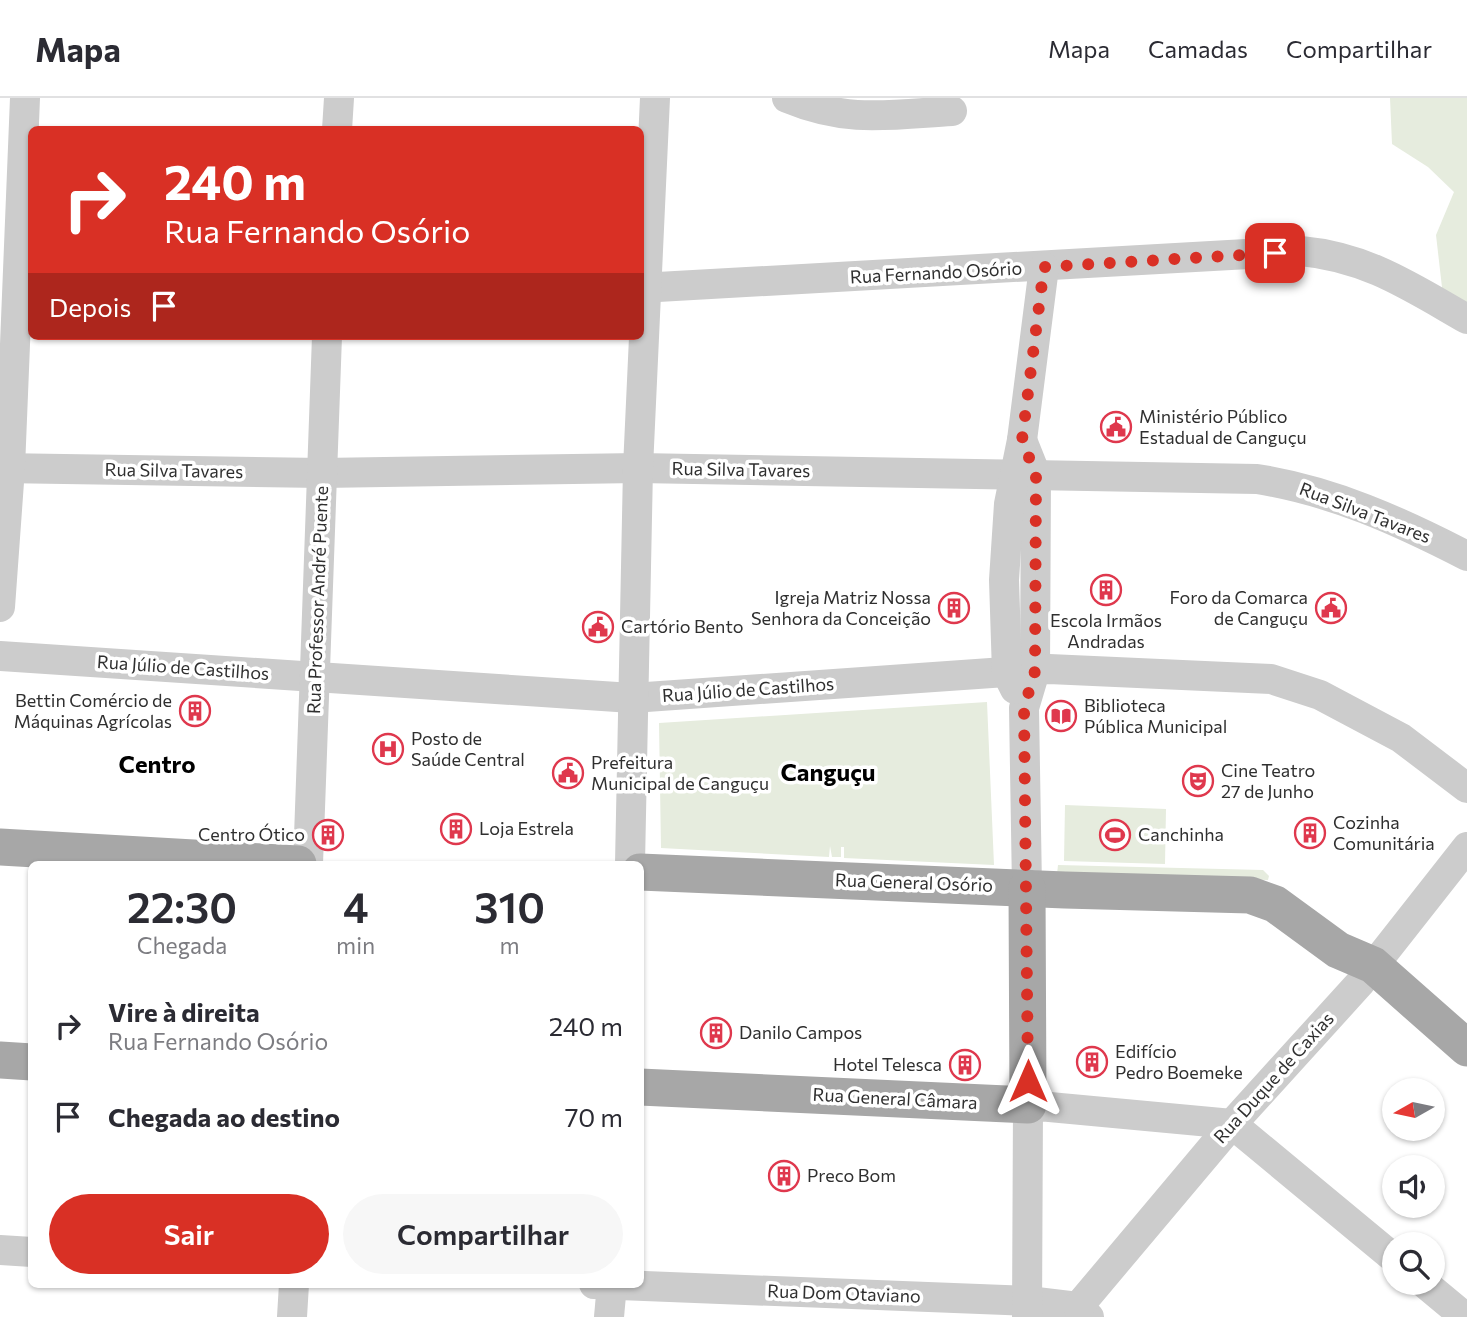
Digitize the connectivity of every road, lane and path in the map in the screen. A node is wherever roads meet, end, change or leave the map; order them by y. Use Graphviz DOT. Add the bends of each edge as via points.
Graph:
graph roads {
  1 [pos="24,98"];
  2 [pos="339,98"];
  3 [pos="655,98"];
  4 [pos="787,98"];
  5 [pos="952,111"];
  6 [pos="337,126"];
  7 [pos="1044,267"];
  8 [pos="644,272"];
  9 [pos="17,276"];
  10 [pos="644,288"];
  11 [pos="1467,319"];
  12 [pos="327,340"];
  13 [pos="642,340"];
  14 [pos="5,468"];
  15 [pos="638,468"];
  16 [pos="322,473"];
  17 [pos="1025,475"];
  18 [pos="1467,556"];
  19 [pos="1004,580"];
  20 [pos="1036,581"];
  21 [pos="0,607"];
  22 [pos="0,656"];
  23 [pos="1021,672"];
  24 [pos="315,677"];
  25 [pos="632,698"];
  26 [pos="1467,788"];
  27 [pos="0,847"];
  28 [pos="1467,847"];
  29 [pos="246,861"];
  30 [pos="308,861"];
  31 [pos="630,861"];
  32 [pos="644,872"];
  33 [pos="1027,888"];
  34 [pos="1366,974"];
  35 [pos="1467,1048"];
  36 [pos="0,1060"];
  37 [pos="28,1062"];
  38 [pos="1467,1075"];
  39 [pos="644,1087"];
  40 [pos="1028,1105"];
  41 [pos="1232,1124"];
  42 [pos="1382,1248"];
  43 [pos="0,1250"];
  44 [pos="28,1252"];
  45 [pos="644,1287"];
  46 [pos="294,1288"];
  47 [pos="606,1288"];
  48 [pos="1438,1295"];
  49 [pos="1027,1309"];
  50 [pos="1084,1312"];
  51 [pos="292,1317"];
  52 [pos="609,1317"];
  53 [pos="1465,1317"];
  1 -- 9 [label="street"];
  2 -- 6 [label="street"];
  3 -- 8 [label="street"];
  4 -- 5 [label="street" via="815,111 847,115"];
  7 -- 10 [label="street, Rua Fernando Osório"];
  7 -- 11 [label="street, Rua Fernando Osório" via="1301,251 1337,254 1395,278"];
  7 -- 17 [label="street" via="1022,440"];
  9 -- 14 [label="street"];
  12 -- 16 [label="street, Rua Professor André Puente"];
  13 -- 15 [label="street"];
  14 -- 16 [label="street, Rua Silva Tavares"];
  14 -- 21 [label="street"];
  15 -- 16 [label="street, Rua Silva Tavares"];
  15 -- 17 [label="street, Rua Silva Tavares"];
  15 -- 25 [label="street"];
  16 -- 24 [label="street, Rua Professor André Puente"];
  17 -- 18 [label="street, Rua Silva Tavares" via="1257,478 1307,487"];
  17 -- 19 [label="street" via="1009,504"];
  17 -- 20 [label="street"];
  19 -- 20 [label="street"];
  19 -- 23 [label="street"];
  20 -- 23 [label="street"];
  22 -- 24 [label="street, Rua Júlio de Castilhos"];
  23 -- 25 [label="street, Rua Júlio de Castilhos"];
  23 -- 26 [label="street, Rua Júlio de Castilhos" via="1130,670 1271,679 1321,695 1401,738"];
  23 -- 33 [label="street"];
  24 -- 25 [label="street, Rua Júlio de Castilhos"];
  24 -- 30 [label="street, Rua Professor André Puente"];
  25 -- 31 [label="street"];
  27 -- 29 [label="main road"];
  28 -- 34 [label="street, Rua Duque de Caxias"];
  32 -- 33 [label="main road, Rua General Osório"];
  33 -- 34 [label="main road, Rua General Osório" via="1250,895 1275,904"];
  33 -- 40 [label="main road"];
  34 -- 35 [label="main road, Rua General Osório"];
  34 -- 38 [label="main road, Rua General Osório"];
  34 -- 41 [label="street, Rua Duque de Caxias"];
  36 -- 37 [label="main road"];
  39 -- 40 [label="main road, Rua General Câmara"];
  40 -- 41 [label="street, Rua General Câmara"];
  40 -- 49 [label="street"];
  41 -- 42 [label="street"];
  41 -- 50 [label="street, Rua Duque de Caxias"];
  43 -- 44 [label="street"];
  45 -- 49 [label="street, Rua Dom Otaviano"];
  46 -- 51 [label="street"];
  47 -- 52 [label="street"];
  48 -- 53 [label="street"];
  49 -- 50 [label="street, Rua Dom Otaviano"];
}
